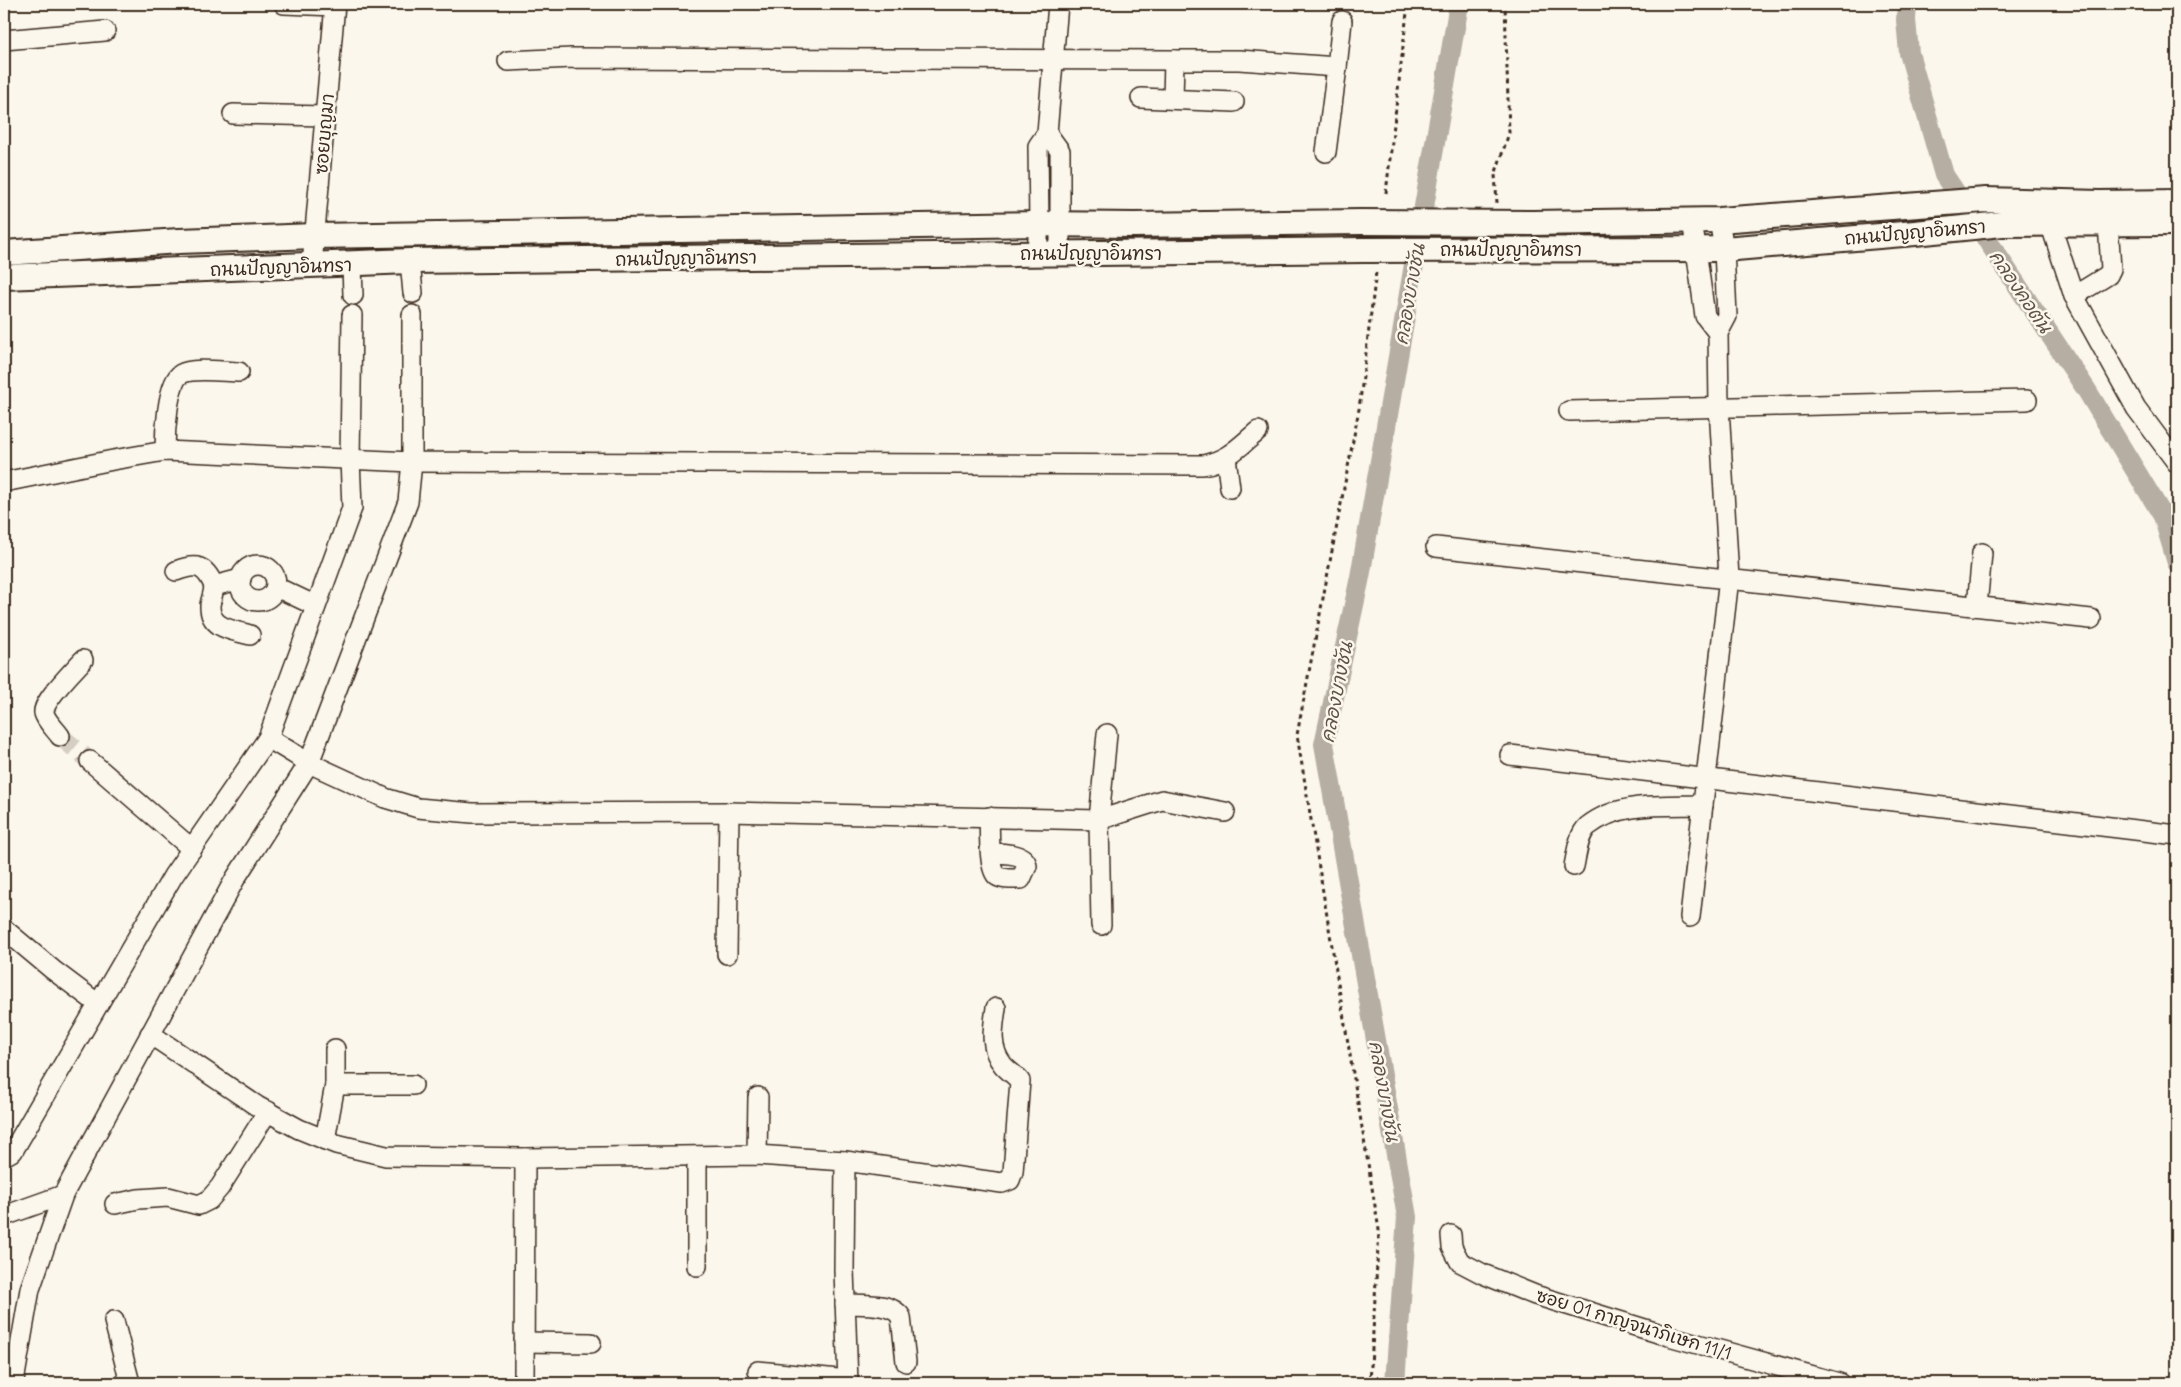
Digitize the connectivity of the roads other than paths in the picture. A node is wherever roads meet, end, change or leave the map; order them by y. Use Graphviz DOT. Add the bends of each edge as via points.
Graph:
graph roads {
  1 [pos="284,4"];
  2 [pos="1058,4"];
  3 [pos="335,5"];
  4 [pos="1342,21"];
  5 [pos="105,32"];
  6 [pos="4,40"];
  7 [pos="1054,58"];
  8 [pos="1174,60"];
  9 [pos="508,61"];
  10 [pos="1337,67"];
  11 [pos="1141,98"];
  12 [pos="1173,100"];
  13 [pos="1234,102"];
  14 [pos="233,114"];
  15 [pos="325,116"];
  16 [pos="1326,152"];
  17 [pos="2177,202"];
  18 [pos="1692,219"];
  19 [pos="1719,220"];
  20 [pos="2108,223"];
  21 [pos="2177,223"];
  22 [pos="2050,224"];
  23 [pos="1050,225"];
  24 [pos="314,236"];
  25 [pos="1724,249"];
  26 [pos="1697,250"];
  27 [pos="4,253"];
  28 [pos="1037,253"];
  29 [pos="1060,254"];
  30 [pos="410,261"];
  31 [pos="312,265"];
  32 [pos="352,265"];
  33 [pos="4,277"];
  34 [pos="413,294"];
  35 [pos="353,295"];
  36 [pos="2074,296"];
  37 [pos="352,315"];
  38 [pos="412,315"];
  39 [pos="1718,333"];
  40 [pos="239,372"];
  41 [pos="2027,400"];
  42 [pos="1719,407"];
  43 [pos="1569,411"];
  44 [pos="1258,432"];
  45 [pos="165,451"];
  46 [pos="350,458"];
  47 [pos="1226,458"];
  48 [pos="412,462"];
  49 [pos="2177,463"];
  50 [pos="4,482"];
  51 [pos="1230,488"];
  52 [pos="1436,547"];
  53 [pos="1982,553"];
  54 [pos="176,571"];
  55 [pos="1729,578"];
  56 [pos="241,579"];
  57 [pos="214,586"];
  58 [pos="276,588"];
  59 [pos="316,606"];
  60 [pos="1977,606"];
  61 [pos="2091,619"];
  62 [pos="250,635"];
  63 [pos="83,660"];
  64 [pos="1107,734"];
  65 [pos="60,736"];
  66 [pos="268,738"];
  67 [pos="1510,755"];
  68 [pos="90,761"];
  69 [pos="309,763"];
  70 [pos="1706,779"];
  71 [pos="1703,804"];
  72 [pos="729,812"];
  73 [pos="1225,812"];
  74 [pos="989,817"];
  75 [pos="1098,820"];
  76 [pos="2177,835"];
  77 [pos="192,848"];
  78 [pos="991,853"];
  79 [pos="1574,866"];
  80 [pos="1690,917"];
  81 [pos="1101,926"];
  82 [pos="4,929"];
  83 [pos="727,954"];
  84 [pos="98,1003"];
  85 [pos="996,1008"];
  86 [pos="150,1034"];
  87 [pos="335,1049"];
  88 [pos="335,1085"];
  89 [pos="413,1085"];
  90 [pos="758,1097"];
  91 [pos="268,1112"];
  92 [pos="325,1140"];
  93 [pos="757,1155"];
  94 [pos="4,1156"];
  95 [pos="697,1156"];
  96 [pos="525,1158"];
  97 [pos="845,1161"];
  98 [pos="63,1196"];
  99 [pos="115,1204"];
  100 [pos="4,1216"];
  101 [pos="1451,1235"];
  102 [pos="697,1266"];
  103 [pos="845,1304"];
  104 [pos="114,1321"];
  105 [pos="524,1342"];
  106 [pos="590,1343"];
  107 [pos="4,1355"];
  108 [pos="906,1362"];
  109 [pos="758,1371"];
  110 [pos="17,1380"];
  111 [pos="848,1382"];
  112 [pos="130,1383"];
  113 [pos="524,1383"];
  114 [pos="1839,1383"];
  1 -- 3 [label="street"];
  2 -- 7 [label="street"];
  3 -- 15 [label="street, ซอยบุญมา"];
  4 -- 10 [label="street"];
  5 -- 6 [label="street"];
  7 -- 8 [label="street"];
  7 -- 9 [label="street" via="581,58"];
  7 -- 23 [label="street" via="1047,133 1038,146"];
  8 -- 10 [label="street" via="1239,60"];
  8 -- 12 [label="street"];
  10 -- 16 [label="street"];
  11 -- 12 [label="street"];
  12 -- 13 [label="street"];
  14 -- 15 [label="street"];
  15 -- 24 [label="street, ซอยบุญมา"];
  17 -- 19 [label="main road, ถนนปัญญาอินทรา" via="1986,200"];
  18 -- 19 [label="main road, ถนนปัญญาอินทรา"];
  18 -- 23 [label="main road, ถนนปัญญาอินทรา" via="1490,224"];
  18 -- 26 [label="street"];
  19 -- 25 [label="street"];
  20 -- 21 [label="main road, ถนนปัญญาอินทรา"];
  20 -- 22 [label="main road, ถนนปัญญาอินทรา"];
  20 -- 36 [label="street" via="2108,275"];
  22 -- 25 [label="main road, ถนนปัญญาอินทรา" via="2002,224"];
  22 -- 36 [label="street"];
  23 -- 24 [label="main road, ถนนปัญญาอินทรา"];
  23 -- 28 [label="street"];
  23 -- 29 [label="street"];
  24 -- 27 [label="main road, ถนนปัญญาอินทรา"];
  24 -- 31 [label="street, ซอยบุญมา"];
  25 -- 26 [label="main road, ถนนปัญญาอินทรา"];
  25 -- 39 [label="street" via="1727,316"];
  26 -- 29 [label="main road, ถนนปัญญาอินทรา"];
  26 -- 39 [label="street" via="1705,316"];
  28 -- 29 [label="main road, ถนนปัญญาอินทรา"];
  28 -- 30 [label="main road, ถนนปัญญาอินทรา"];
  30 -- 32 [label="main road, ถนนปัญญาอินทรา"];
  30 -- 34 [label="street"];
  31 -- 32 [label="main road, ถนนปัญญาอินทรา"];
  31 -- 33 [label="main road, ถนนปัญญาอินทรา"];
  32 -- 35 [label="street"];
  36 -- 49 [label="street" via="2136,408"];
  37 -- 46 [label="street"];
  38 -- 48 [label="street"];
  39 -- 42 [label="street"];
  40 -- 45 [label="street" via="200,370 181,373 174,380 165,420"];
  41 -- 42 [label="street"];
  42 -- 43 [label="street"];
  42 -- 55 [label="street"];
  44 -- 47 [label="street"];
  45 -- 46 [label="street"];
  45 -- 50 [label="street"];
  46 -- 48 [label="street"];
  46 -- 59 [label="street" via="352,508"];
  47 -- 48 [label="street" via="1203,465"];
  47 -- 51 [label="street"];
  48 -- 69 [label="street" via="408,502"];
  52 -- 55 [label="street"];
  53 -- 60 [label="street"];
  54 -- 57 [label="street" via="189,566 200,568 209,572"];
  55 -- 60 [label="street"];
  55 -- 70 [label="street"];
  56 -- 57 [label="street"];
  56 -- 58 [label="street" via="243,592 254,600 267,598"];
  56 -- 58 [label="street" via="249,567 263,566 274,574"];
  57 -- 62 [label="street" via="210,605 212,619 219,626"];
  58 -- 59 [label="street"];
  59 -- 66 [label="street"];
  60 -- 61 [label="street"];
  63 -- 65 [label="street" via="44,709 44,715"];
  64 -- 75 [label="street"];
  66 -- 69 [label="street"];
  66 -- 77 [label="street"];
  67 -- 70 [label="street"];
  68 -- 77 [label="street"];
  69 -- 72 [label="street" via="385,798 418,808 472,812"];
  69 -- 86 [label="street" via="234,879"];
  70 -- 71 [label="street"];
  70 -- 76 [label="street"];
  71 -- 79 [label="street" via="1619,810 1588,827 1579,844"];
  71 -- 80 [label="street"];
  72 -- 74 [label="street"];
  72 -- 83 [label="street"];
  73 -- 75 [label="street" via="1162,800"];
  74 -- 75 [label="street"];
  74 -- 78 [label="street"];
  75 -- 81 [label="street"];
  77 -- 84 [label="street"];
  82 -- 84 [label="street"];
  84 -- 94 [label="street" via="12,1151"];
  85 -- 97 [label="street" via="992,1033 996,1053 1020,1082 1010,1180 1002,1184"];
  86 -- 91 [label="street"];
  86 -- 98 [label="street"];
  87 -- 88 [label="street"];
  88 -- 89 [label="street"];
  88 -- 92 [label="street"];
  90 -- 93 [label="street"];
  91 -- 92 [label="street"];
  91 -- 99 [label="street" via="209,1200 199,1205 168,1197"];
  92 -- 96 [label="street" via="386,1156"];
  93 -- 95 [label="street"];
  93 -- 97 [label="street"];
  95 -- 96 [label="street"];
  95 -- 102 [label="street"];
  96 -- 105 [label="street"];
  97 -- 103 [label="street"];
  98 -- 100 [label="street"];
  98 -- 110 [label="street" via="30,1290"];
  101 -- 114 [label="street, ซอย 01 กาญจนาภิเษก 11/1" via="1452,1247 1460,1262 1535,1295"];
  103 -- 108 [label="street" via="878,1306 899,1313"];
  103 -- 111 [label="street"];
  104 -- 112 [label="street"];
  105 -- 106 [label="street"];
  105 -- 113 [label="street"];
  107 -- 110 [label="street"];
  109 -- 111 [label="street"];
}
